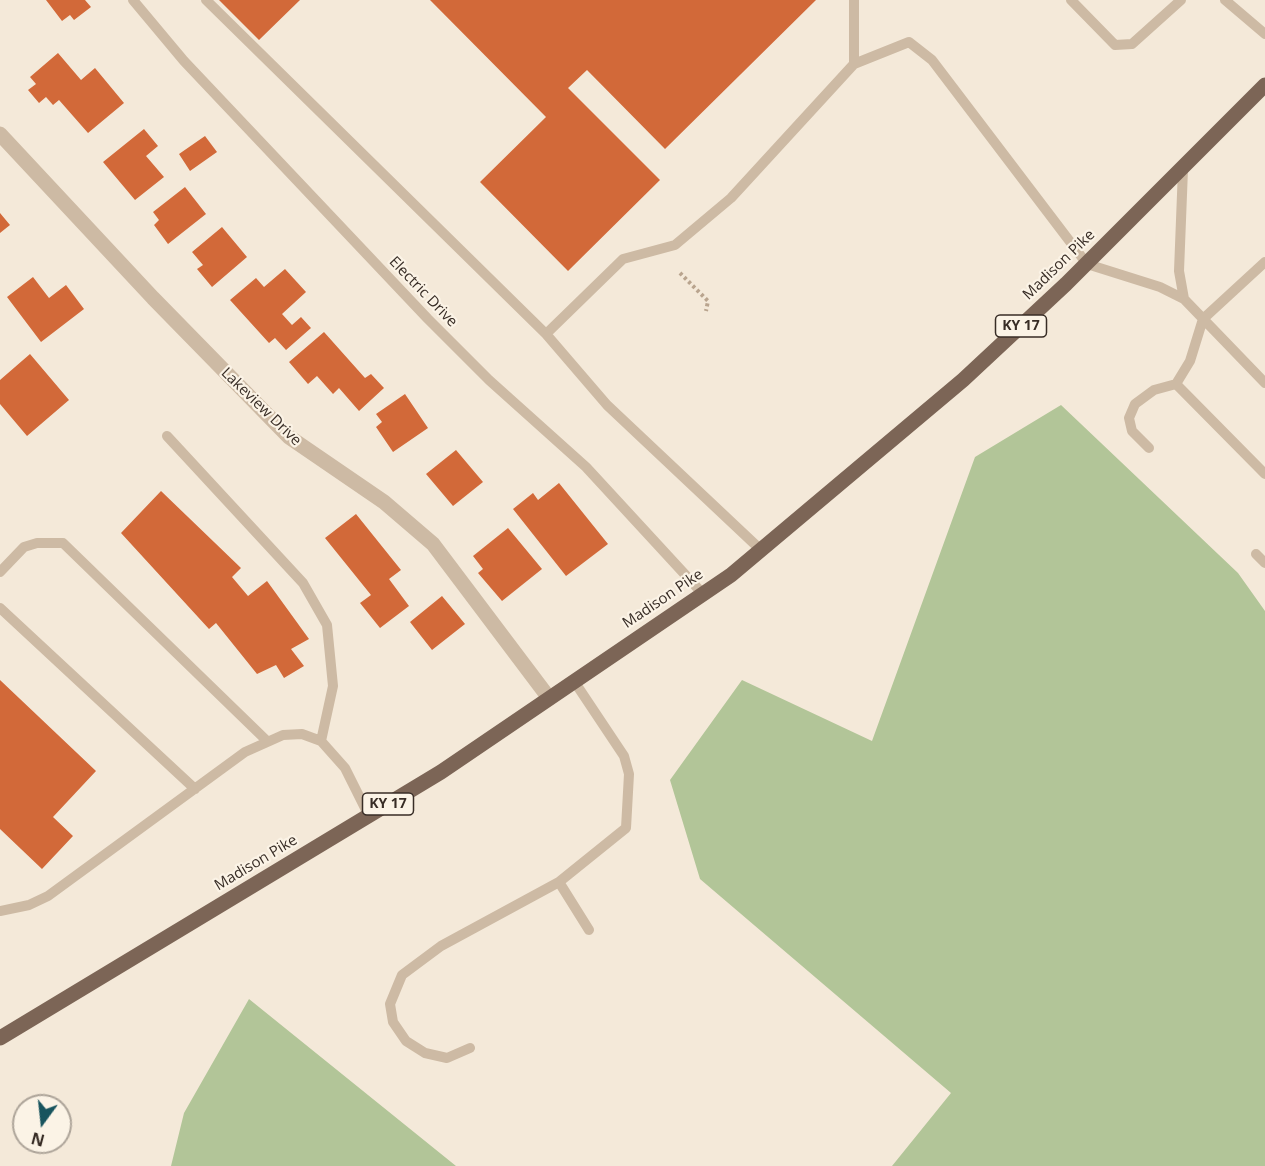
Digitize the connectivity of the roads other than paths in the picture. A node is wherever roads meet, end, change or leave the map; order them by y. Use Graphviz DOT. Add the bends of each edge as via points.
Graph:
graph roads {
  1 [pos="133,0"];
  2 [pos="206,0"];
  3 [pos="854,0"];
  4 [pos="1071,0"];
  5 [pos="1181,0"];
  6 [pos="1225,0"];
  7 [pos="1265,34"];
  8 [pos="854,64"];
  9 [pos="1265,85"];
  10 [pos="0,134"];
  11 [pos="1183,169"];
  12 [pos="1265,262"];
  13 [pos="1087,264"];
  14 [pos="1184,298"];
  15 [pos="1203,319"];
  16 [pos="546,333"];
  17 [pos="1265,383"];
  18 [pos="1176,384"];
  19 [pos="168,436"];
  20 [pos="1149,448"];
  21 [pos="1265,474"];
  22 [pos="762,551"];
  23 [pos="1256,554"];
  24 [pos="1265,563"];
  25 [pos="0,572"];
  26 [pos="703,594"];
  27 [pos="0,608"];
  28 [pos="574,681"];
  29 [pos="549,698"];
  30 [pos="267,741"];
  31 [pos="321,741"];
  32 [pos="195,789"];
  33 [pos="369,816"];
  34 [pos="559,882"];
  35 [pos="0,911"];
  36 [pos="589,930"];
  37 [pos="0,1038"];
  38 [pos="470,1048"];
  1 -- 26 [label="lane, Electric Drive" via="184,61 428,319 586,467"];
  2 -- 16 [label="lane"];
  3 -- 8 [label="lane"];
  4 -- 5 [label="lane" via="1115,45 1132,44"];
  6 -- 7 [label="lane"];
  8 -- 13 [label="lane" via="909,42 932,60"];
  8 -- 16 [label="lane" via="731,198 675,245 623,259"];
  9 -- 11 [label="main road, Madison Pike / KY 17"];
  10 -- 29 [label="street, Lakeview Drive" via="288,437 384,502 433,544"];
  11 -- 13 [label="main road, Madison Pike / KY 17"];
  11 -- 14 [label="lane" via="1179,271"];
  12 -- 15 [label="lane"];
  13 -- 14 [label="lane"];
  13 -- 22 [label="main road, Madison Pike / KY 17" via="963,380"];
  14 -- 15 [label="lane"];
  15 -- 17 [label="lane"];
  15 -- 18 [label="lane" via="1190,361"];
  16 -- 22 [label="lane" via="607,405"];
  18 -- 20 [label="lane" via="1154,390 1135,404 1129,418 1132,431"];
  18 -- 21 [label="lane"];
  19 -- 31 [label="lane" via="303,584 327,625 333,686"];
  22 -- 26 [label="main road, Madison Pike / KY 17"];
  23 -- 24 [label="lane"];
  25 -- 30 [label="lane" via="24,547 63,543"];
  26 -- 28 [label="main road, Madison Pike / KY 17"];
  27 -- 32 [label="lane"];
  28 -- 29 [label="main road, Madison Pike / KY 17"];
  28 -- 34 [label="lane" via="624,756 629,774 629,810 626,828"];
  29 -- 33 [label="main road, Madison Pike / KY 17"];
  30 -- 31 [label="lane" via="302,734"];
  30 -- 32 [label="lane" via="245,752"];
  31 -- 33 [label="lane" via="345,768"];
  32 -- 35 [label="lane" via="48,896"];
  33 -- 37 [label="main road, Madison Pike / KY 17"];
  34 -- 36 [label="lane"];
  34 -- 38 [label="lane" via="441,946 402,975 390,1004 393,1022 406,1041 425,1053 447,1058"];
}
